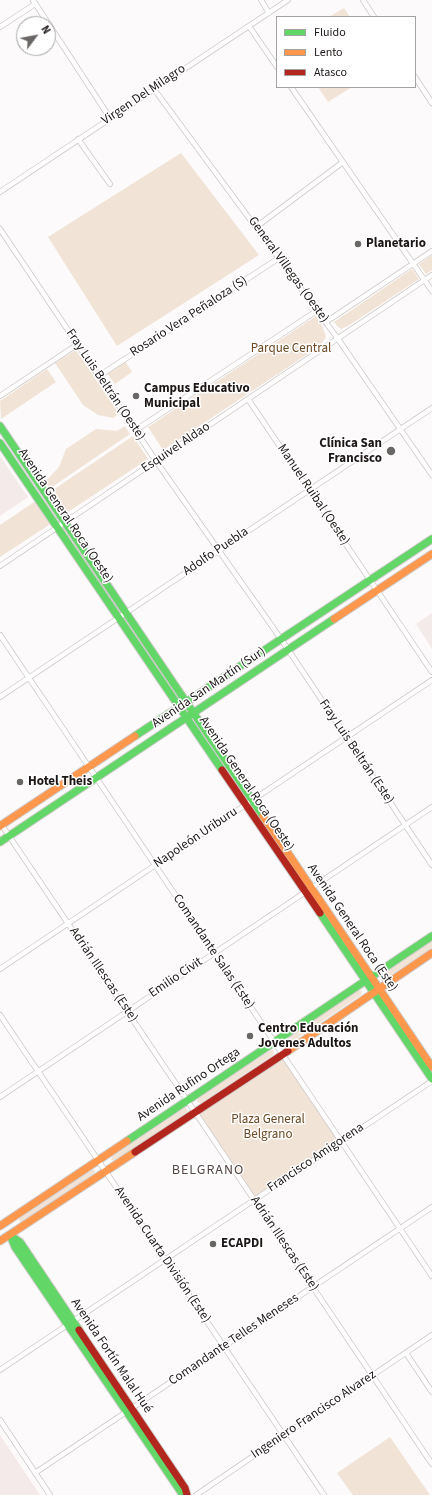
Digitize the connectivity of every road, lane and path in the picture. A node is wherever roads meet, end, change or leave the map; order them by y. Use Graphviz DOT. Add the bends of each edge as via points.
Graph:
graph roads {
  1 [pos="261,0"];
  2 [pos="288,0"];
  3 [pos="363,0"];
  4 [pos="34,2"];
  5 [pos="269,13"];
  6 [pos="373,16"];
  7 [pos="249,26"];
  8 [pos="0,27"];
  9 [pos="276,66"];
  10 [pos="416,78"];
  11 [pos="292,88"];
  12 [pos="154,89"];
  13 [pos="432,102"];
  14 [pos="110,118"];
  15 [pos="78,139"];
  16 [pos="343,162"];
  17 [pos="110,184"];
  18 [pos="0,192"];
  19 [pos="256,227"];
  20 [pos="0,228"];
  21 [pos="432,251"];
  22 [pos="279,258"];
  23 [pos="413,263"];
  24 [pos="432,275"];
  25 [pos="425,280"];
  26 [pos="432,291"];
  27 [pos="318,310"];
  28 [pos="326,322"];
  29 [pos="338,338"];
  30 [pos="78,344"];
  31 [pos="99,376"];
  32 [pos="0,396"];
  33 [pos="248,399"];
  34 [pos="432,408"];
  35 [pos="0,426"];
  36 [pos="400,429"];
  37 [pos="136,430"];
  38 [pos="0,443"];
  39 [pos="156,461"];
  40 [pos="432,475"];
  41 [pos="309,490"];
  42 [pos="65,523"];
  43 [pos="58,527"];
  44 [pos="432,538"];
  45 [pos="219,550"];
  46 [pos="432,554"];
  47 [pos="0,566"];
  48 [pos="370,580"];
  49 [pos="377,591"];
  50 [pos="122,615"];
  51 [pos="0,635"];
  52 [pos="281,639"];
  53 [pos="288,650"];
  54 [pos="432,672"];
  55 [pos="29,678"];
  56 [pos="432,680"];
  57 [pos="0,697"];
  58 [pos="182,705"];
  59 [pos="190,716"];
  60 [pos="347,737"];
  61 [pos="89,767"];
  62 [pos="96,778"];
  63 [pos="252,800"];
  64 [pos="245,805"];
  65 [pos="432,807"];
  66 [pos="1,824"];
  67 [pos="405,825"];
  68 [pos="9,836"];
  69 [pos="0,842"];
  70 [pos="432,864"];
  71 [pos="155,865"];
  72 [pos="308,890"];
  73 [pos="68,923"];
  74 [pos="432,936"];
  75 [pos="214,953"];
  76 [pos="432,953"];
  77 [pos="0,969"];
  78 [pos="368,979"];
  79 [pos="376,991"];
  80 [pos="127,1011"];
  81 [pos="0,1015"];
  82 [pos="274,1042"];
  83 [pos="282,1055"];
  84 [pos="432,1067"];
  85 [pos="38,1071"];
  86 [pos="432,1080"];
  87 [pos="0,1097"];
  88 [pos="187,1100"];
  89 [pos="195,1113"];
  90 [pos="341,1141"];
  91 [pos="98,1160"];
  92 [pos="106,1172"];
  93 [pos="254,1200"];
  94 [pos="432,1207"];
  95 [pos="0,1226"];
  96 [pos="400,1228"];
  97 [pos="10,1235"];
  98 [pos="0,1241"];
  99 [pos="165,1259"];
  100 [pos="432,1276"];
  101 [pos="313,1287"];
  102 [pos="70,1323"];
  103 [pos="432,1335"];
  104 [pos="224,1346"];
  105 [pos="406,1353"];
  106 [pos="0,1370"];
  107 [pos="373,1375"];
  108 [pos="432,1392"];
  109 [pos="129,1410"];
  110 [pos="0,1420"];
  111 [pos="284,1435"];
  112 [pos="432,1464"];
  113 [pos="35,1473"];
  114 [pos="50,1495"];
  115 [pos="183,1495"];
  116 [pos="187,1495"];
  117 [pos="196,1495"];
  118 [pos="324,1495"];
  1 -- 5 [label="street"];
  2 -- 5 [label="street, Virgen Del Milagro"];
  3 -- 6 [label="street"];
  4 -- 8 [label="street"];
  4 -- 14 [label="street"];
  5 -- 7 [label="street, Virgen Del Milagro"];
  7 -- 9 [label="street"];
  7 -- 12 [label="street, Virgen Del Milagro"];
  10 -- 13 [label="street"];
  11 -- 16 [label="street"];
  12 -- 14 [label="street, Virgen Del Milagro"];
  12 -- 19 [label="street, General Villegas (Oeste)"];
  14 -- 15 [label="street, Virgen Del Milagro"];
  15 -- 17 [label="street"];
  15 -- 18 [label="street, Virgen Del Milagro"];
  16 -- 19 [label="street"];
  16 -- 23 [label="street"];
  19 -- 22 [label="street, General Villegas (Oeste)"];
  20 -- 30 [label="street, Fray Luis Beltrán (Oeste)"];
  21 -- 23 [label="street"];
  22 -- 27 [label="street, General Villegas (Oeste)"];
  22 -- 31 [label="street, Rosario Vera Peñaloza (S)"];
  23 -- 25 [label="street"];
  23 -- 28 [label="street"];
  24 -- 25 [label="street, Esquivel Aldao"];
  25 -- 26 [label="street"];
  25 -- 29 [label="street, Esquivel Aldao"];
  27 -- 28 [label="street, General Villegas (Oeste)"];
  27 -- 37 [label="street"];
  28 -- 29 [label="street, General Villegas (Oeste)"];
  29 -- 33 [label="street, Esquivel Aldao"];
  29 -- 36 [label="street, General Villegas (Oeste)"];
  30 -- 31 [label="street, Fray Luis Beltrán (Oeste)"];
  30 -- 32 [label="street"];
  31 -- 37 [label="street, Fray Luis Beltrán (Oeste)"];
  33 -- 39 [label="street, Esquivel Aldao"];
  33 -- 41 [label="street, Manuel Ruibal (Oeste)"];
  34 -- 36 [label="street, Adolfo Puebla"];
  35 -- 42 [label="main road, Avenida General Roca (Oeste)"];
  36 -- 40 [label="street, General Villegas (Oeste)"];
  36 -- 41 [label="street, Adolfo Puebla"];
  37 -- 39 [label="street, Fray Luis Beltrán (Oeste)"];
  38 -- 43 [label="main road, Avenida General Roca (Oeste)"];
  39 -- 42 [label="street, Esquivel Aldao"];
  39 -- 45 [label="street, Fray Luis Beltrán (Oeste)"];
  41 -- 45 [label="street, Adolfo Puebla"];
  41 -- 48 [label="street, Manuel Ruibal (Oeste)"];
  42 -- 43 [label="street, Esquivel Aldao"];
  42 -- 50 [label="main road, Avenida General Roca (Oeste)"];
  43 -- 47 [label="street, Esquivel Aldao"];
  43 -- 50 [label="main road, Avenida General Roca (Oeste)"];
  44 -- 48 [label="main road, Avenida San Martín (Sur)"];
  45 -- 50 [label="street, Adolfo Puebla"];
  45 -- 52 [label="street, Fray Luis Beltrán (Oeste)"];
  46 -- 49 [label="main road, Avenida San Martín (Sur)"];
  48 -- 49 [label="street, Manuel Ruibal (Oeste)"];
  48 -- 52 [label="main road, Avenida San Martín (Sur)"];
  49 -- 53 [label="main road, Avenida San Martín (Sur)"];
  49 -- 54 [label="street, Manuel Ruibal (Oeste)"];
  50 -- 55 [label="street, Adolfo Puebla"];
  50 -- 58 [label="main road, Avenida General Roca (Oeste)"];
  51 -- 55 [label="street, Comandante Salas (Este)"];
  52 -- 53 [label="street, Fray Luis Beltrán (Este)"];
  52 -- 58 [label="main road, Avenida San Martín (Sur)"];
  53 -- 59 [label="main road, Avenida San Martín (Sur)"];
  53 -- 60 [label="street, Fray Luis Beltrán (Este)"];
  55 -- 57 [label="street, Adolfo Puebla"];
  55 -- 61 [label="street, Comandante Salas (Este)"];
  56 -- 60 [label="street, Napoleón Uriburu"];
  58 -- 59 [label="main road, Avenida General Roca (Oeste)"];
  58 -- 61 [label="main road, Avenida San Martín (Sur)"];
  59 -- 62 [label="main road, Avenida San Martín (Sur)"];
  59 -- 63 [label="main road, Avenida General Roca (Este)"];
  59 -- 64 [label="main road, Avenida General Roca (Oeste)"];
  60 -- 63 [label="street, Napoleón Uriburu"];
  60 -- 67 [label="street, Fray Luis Beltrán (Este)"];
  61 -- 62 [label="street, Comandante Salas (Este)"];
  61 -- 66 [label="main road, Avenida San Martín (Sur)"];
  62 -- 68 [label="main road, Avenida San Martín (Sur)"];
  62 -- 71 [label="street, Comandante Salas (Este)"];
  63 -- 64 [label="street, Napoleón Uriburu"];
  63 -- 72 [label="main road, Avenida General Roca (Este)"];
  64 -- 71 [label="street, Napoleón Uriburu"];
  64 -- 72 [label="main road, Avenida General Roca (Oeste)"];
  65 -- 67 [label="street, Emilio Civit"];
  66 -- 68 [label="street, Adrián Illescas (Este)"];
  67 -- 70 [label="street, Fray Luis Beltrán (Este)"];
  67 -- 72 [label="street, Emilio Civit"];
  68 -- 69 [label="main road, Avenida San Martín (Sur)"];
  68 -- 73 [label="street, Adrián Illescas (Este)"];
  71 -- 73 [label="street, Napoleón Uriburu"];
  71 -- 75 [label="street, Comandante Salas (Este)"];
  72 -- 75 [label="street, Emilio Civit"];
  72 -- 78 [label="main road, Avenida General Roca (Este)"];
  73 -- 77 [label="street, Napoleón Uriburu"];
  73 -- 80 [label="street, Adrián Illescas (Este)"];
  74 -- 78 [label="main road, Avenida Rufino Ortega"];
  75 -- 80 [label="street, Emilio Civit"];
  75 -- 82 [label="street, Comandante Salas (Este)"];
  76 -- 79 [label="main road, Avenida Rufino Ortega"];
  78 -- 79 [label="main road, Avenida General Roca (Este)"];
  78 -- 82 [label="main road, Avenida Rufino Ortega"];
  79 -- 83 [label="main road, Avenida Rufino Ortega"];
  79 -- 84 [label="main road, Avenida General Roca (Este)"];
  79 -- 86 [label="main road"];
  80 -- 85 [label="street, Emilio Civit"];
  80 -- 88 [label="street, Adrián Illescas (Este)"];
  81 -- 85 [label="street, Avenida Cuarta División (Este)"];
  82 -- 83 [label="street, Comandante Salas (Este)"];
  82 -- 88 [label="main road, Avenida Rufino Ortega"];
  83 -- 89 [label="main road, Avenida Rufino Ortega"];
  83 -- 90 [label="street, Comandante Salas (Este)"];
  85 -- 87 [label="street, Emilio Civit"];
  85 -- 91 [label="street, Avenida Cuarta División (Este)"];
  86 -- 90 [label="street, Francisco Amigorena"];
  88 -- 89 [label="street, Adrián Illescas (Este)"];
  88 -- 91 [label="main road, Avenida Rufino Ortega"];
  89 -- 92 [label="main road, Avenida Rufino Ortega"];
  89 -- 93 [label="street, Adrián Illescas (Este)"];
  90 -- 93 [label="street, Francisco Amigorena"];
  90 -- 96 [label="street, Comandante Salas (Este)"];
  91 -- 92 [label="street, Avenida Cuarta División (Este)"];
  91 -- 95 [label="main road, Avenida Rufino Ortega"];
  92 -- 97 [label="main road, Avenida Rufino Ortega"];
  92 -- 99 [label="street, Avenida Cuarta División (Este)"];
  93 -- 99 [label="street, Francisco Amigorena"];
  93 -- 101 [label="street, Adrián Illescas (Este)"];
  94 -- 96 [label="street, Comandante Telles Meneses"];
  95 -- 97 [label="main road, Avenida Fortín Malal Hué"];
  96 -- 100 [label="street, Comandante Salas (Este)"];
  96 -- 101 [label="street, Comandante Telles Meneses"];
  97 -- 98 [label="main road, Avenida Rufino Ortega"];
  97 -- 102 [label="main road, Avenida Fortín Malal Hué" via="20,1242"];
  99 -- 102 [label="street, Francisco Amigorena"];
  99 -- 104 [label="street, Avenida Cuarta División (Este)"];
  101 -- 104 [label="street, Comandante Telles Meneses"];
  101 -- 107 [label="street, Adrián Illescas (Este)"];
  102 -- 106 [label="street, Francisco Amigorena"];
  102 -- 109 [label="main road, Avenida Fortín Malal Hué"];
  103 -- 105 [label="street, Ingeniero Francisco Alvarez"];
  104 -- 109 [label="street, Comandante Telles Meneses"];
  104 -- 111 [label="street, Avenida Cuarta División (Este)"];
  105 -- 107 [label="street, Ingeniero Francisco Alvarez"];
  105 -- 108 [label="street"];
  107 -- 111 [label="street, Ingeniero Francisco Alvarez"];
  107 -- 112 [label="street, Adrián Illescas (Este)"];
  109 -- 113 [label="street, Comandante Telles Meneses"];
  109 -- 115 [label="main road, Avenida Fortín Malal Hué"];
  109 -- 116 [label="main road, Avenida Fortín Malal Hué" via="185,1488"];
  110 -- 113 [label="street"];
  111 -- 117 [label="street, Ingeniero Francisco Alvarez"];
  111 -- 118 [label="street, Avenida Cuarta División (Este)"];
  113 -- 114 [label="street"];
}
